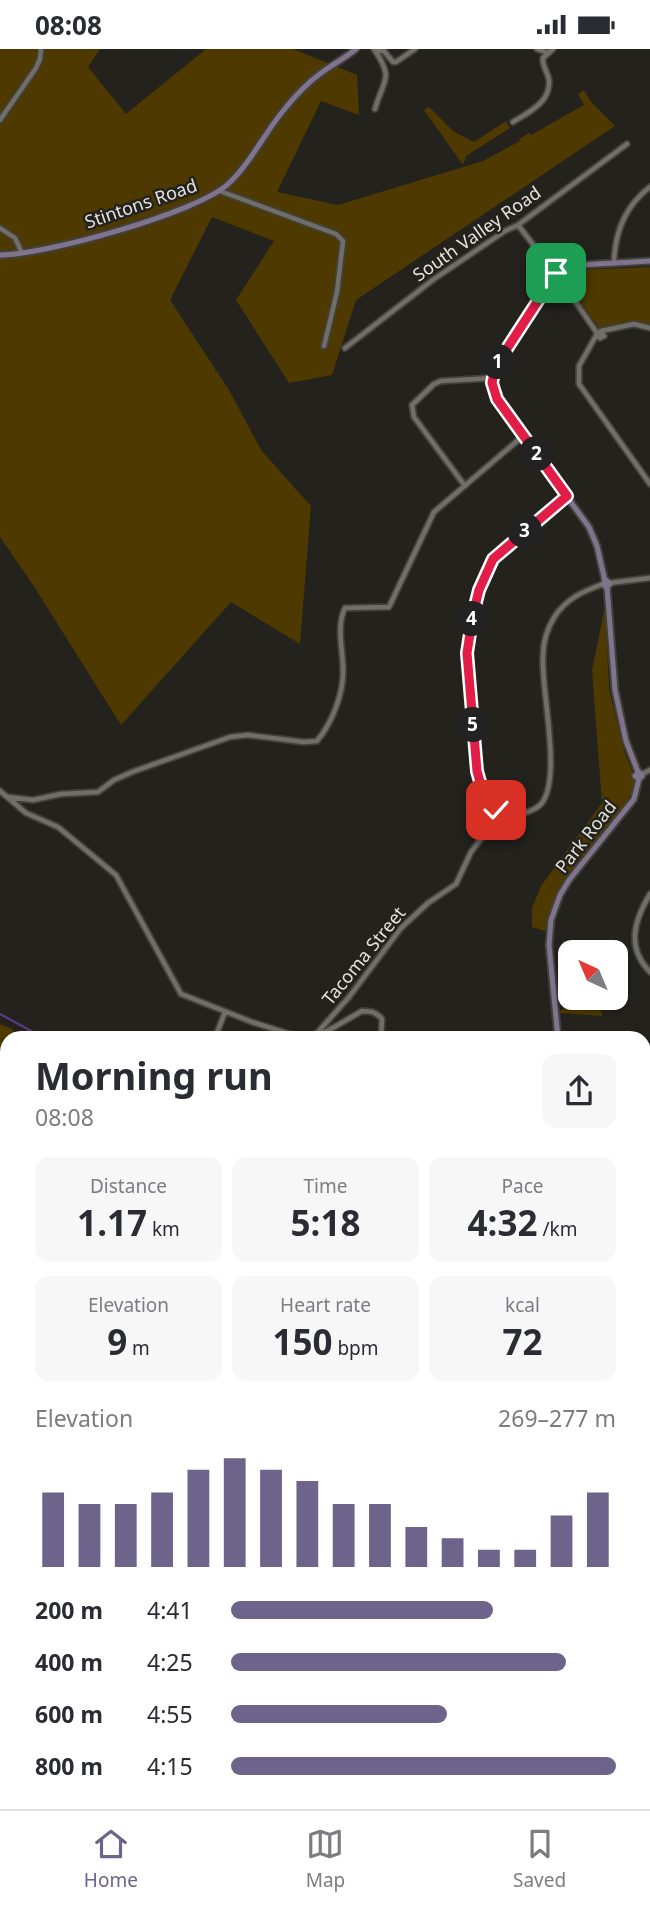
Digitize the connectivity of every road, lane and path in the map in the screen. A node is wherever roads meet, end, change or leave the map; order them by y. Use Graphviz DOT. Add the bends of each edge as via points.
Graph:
graph roads {
  1 [pos="41,49"];
  2 [pos="356,49"];
  3 [pos="415,49"];
  4 [pos="537,49"];
  5 [pos="375,50"];
  6 [pos="550,51"];
  7 [pos="375,109"];
  8 [pos="0,120"];
  9 [pos="513,121"];
  10 [pos="627,145"];
  11 [pos="650,187"];
  12 [pos="220,191"];
  13 [pos="518,225"];
  14 [pos="0,227"];
  15 [pos="22,253"];
  16 [pos="0,255"];
  17 [pos="650,261"];
  18 [pos="614,262"];
  19 [pos="557,276"];
  20 [pos="650,328"];
  21 [pos="600,334"];
  22 [pos="324,346"];
  23 [pos="345,348"];
  24 [pos="491,378"];
  25 [pos="523,435"];
  26 [pos="650,484"];
  27 [pos="465,486"];
  28 [pos="567,496"];
  29 [pos="650,578"];
  30 [pos="606,584"];
  31 [pos="650,770"];
  32 [pos="639,775"];
  33 [pos="0,791"];
  34 [pos="8,797"];
  35 [pos="496,810"];
  36 [pos="650,894"];
  37 [pos="650,972"];
  38 [pos="225,1012"];
  39 [pos="328,1022"];
  40 [pos="331,1029"];
  41 [pos="218,1031"];
  42 [pos="278,1031"];
  43 [pos="319,1031"];
  44 [pos="326,1031"];
  45 [pos="381,1031"];
  46 [pos="557,1031"];
  1 -- 8 [label="street" via="36,68"];
  2 -- 12 [label="street, Stintons Road" via="294,97"];
  3 -- 5 [label="street" via="396,62 384,51"];
  4 -- 6 [label="street"];
  5 -- 7 [label="street" via="386,71"];
  6 -- 9 [label="street" via="542,64 549,81 545,98"];
  10 -- 13 [label="street, South Valley Road"];
  11 -- 18 [label="street" via="620,224"];
  12 -- 15 [label="street, Stintons Road" via="115,231"];
  12 -- 22 [label="street" via="336,234 343,241"];
  13 -- 19 [label="street"];
  13 -- 23 [label="street, South Valley Road" via="435,279"];
  14 -- 15 [label="street" via="15,239"];
  15 -- 16 [label="street, Stintons Road"];
  17 -- 18 [label="street"];
  18 -- 19 [label="street" via="580,265"];
  19 -- 21 [label="street"];
  19 -- 24 [label="street" via="545,288"];
  20 -- 21 [label="street" via="634,324"];
  21 -- 26 [label="street" via="579,366 580,387"];
  24 -- 25 [label="street" via="492,393"];
  24 -- 27 [label="street" via="441,381 412,405 414,417"];
  25 -- 27 [label="street"];
  25 -- 28 [label="street"];
  27 -- 34 [label="street" via="434,512 389,607 347,607 342,612 341,692 317,741 230,737 132,772 98,792 33,800"];
  28 -- 30 [label="street" via="593,533"];
  28 -- 35 [label="street" via="493,559 473,614 467,653 477,771 484,796"];
  29 -- 30 [label="street"];
  30 -- 32 [label="street" via="615,690"];
  30 -- 35 [label="street" via="581,592 565,605 553,620 545,643 542,663 550,774 544,799 524,813"];
  31 -- 32 [label="street"];
  32 -- 46 [label="street, Park Road" via="634,799 569,880 554,912 549,945"];
  33 -- 34 [label="street"];
  34 -- 38 [label="street" via="26,813 58,827 116,874 181,994"];
  35 -- 39 [label="street, Tacoma Street" via="456,884 401,928"];
  36 -- 37 [label="street" via="634,932 637,952"];
  38 -- 41 [label="street"];
  38 -- 42 [label="street"];
  39 -- 40 [label="street, Tacoma Street"];
  39 -- 43 [label="street, Tacoma Street"];
  40 -- 44 [label="street"];
  40 -- 45 [label="street" via="369,1011 382,1019"];
}
